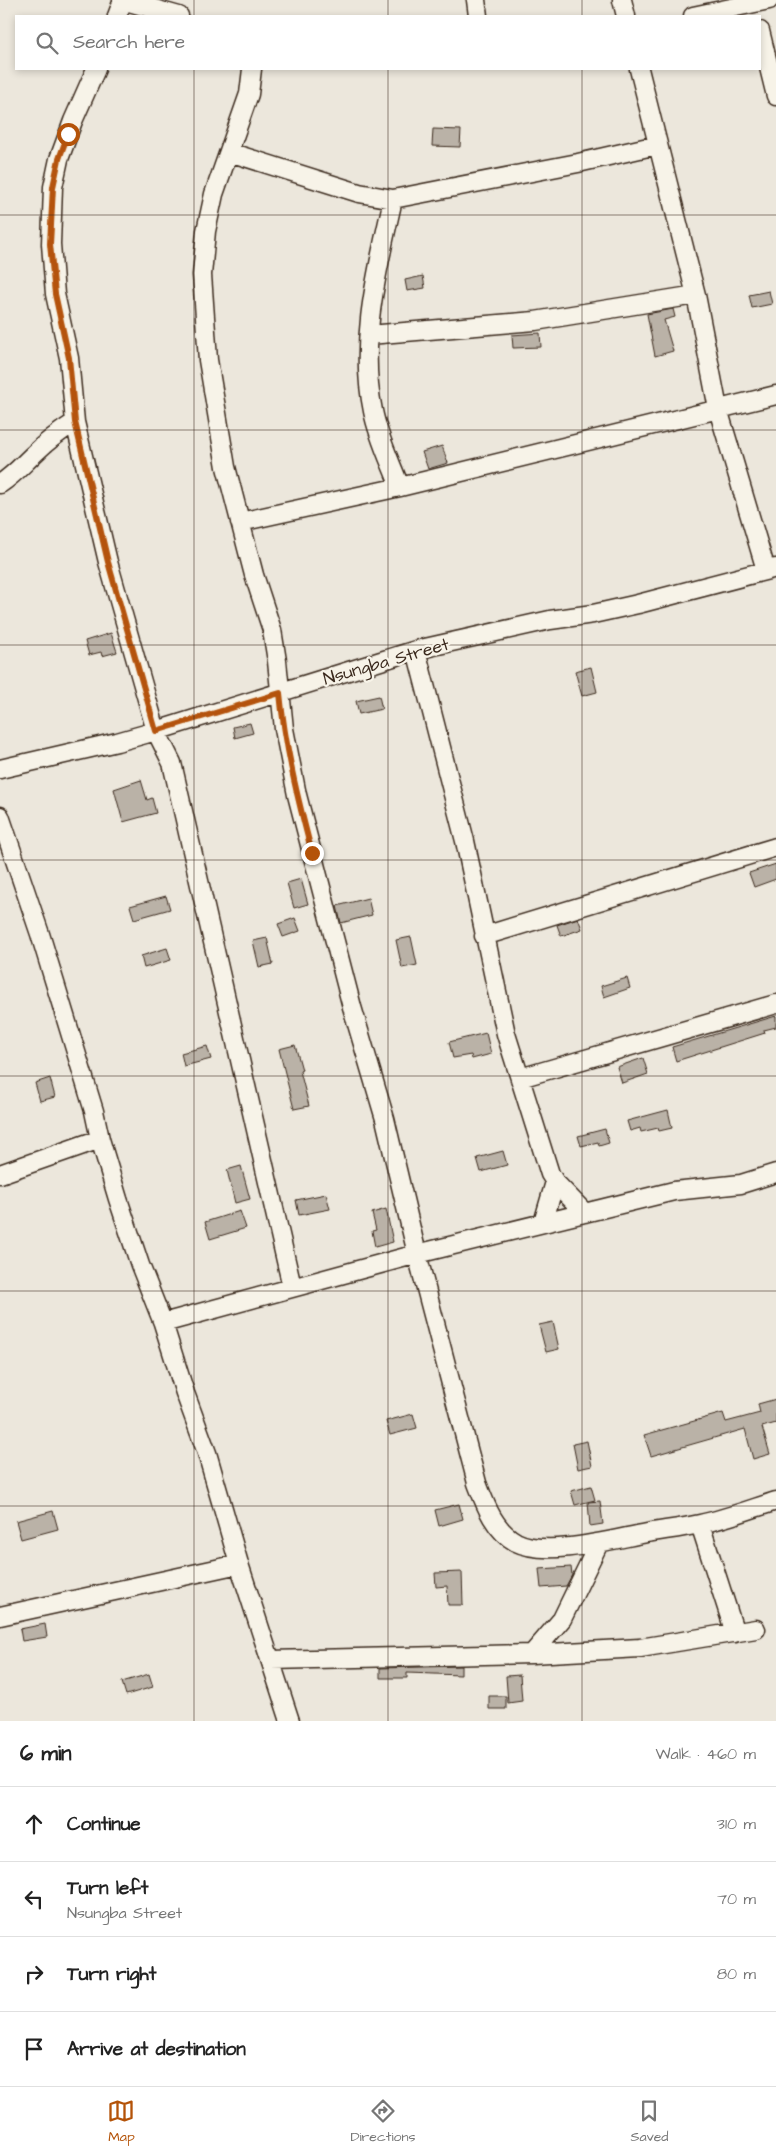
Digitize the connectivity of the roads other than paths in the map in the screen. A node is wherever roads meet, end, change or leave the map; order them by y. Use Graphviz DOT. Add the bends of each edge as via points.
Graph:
graph roads {
  1 [pos="123,0"];
  2 [pos="476,0"];
  3 [pos="622,0"];
  4 [pos="759,6"];
  5 [pos="117,15"];
  6 [pos="176,15"];
  7 [pos="478,15"];
  8 [pos="626,15"];
  9 [pos="699,15"];
  10 [pos="761,36"];
  11 [pos="96,70"];
  12 [pos="252,70"];
  13 [pos="638,70"];
  14 [pos="776,96"];
  15 [pos="657,145"];
  16 [pos="229,152"];
  17 [pos="393,199"];
  18 [pos="696,295"];
  19 [pos="369,335"];
  20 [pos="776,395"];
  21 [pos="718,409"];
  22 [pos="75,422"];
  23 [pos="0,484"];
  24 [pos="400,487"];
  25 [pos="240,522"];
  26 [pos="771,569"];
  27 [pos="416,650"];
  28 [pos="280,693"];
  29 [pos="156,731"];
  30 [pos="0,769"];
  31 [pos="0,816"];
  32 [pos="776,847"];
  33 [pos="484,936"];
  34 [pos="776,1004"];
  35 [pos="520,1078"];
  36 [pos="100,1139"];
  37 [pos="776,1173"];
  38 [pos="0,1174"];
  39 [pos="554,1182"];
  40 [pos="585,1213"];
  41 [pos="543,1223"];
  42 [pos="417,1254"];
  43 [pos="292,1287"];
  44 [pos="163,1323"];
  45 [pos="776,1501"];
  46 [pos="700,1524"];
  47 [pos="599,1543"];
  48 [pos="239,1564"];
  49 [pos="0,1616"];
  50 [pos="756,1629"];
  51 [pos="735,1633"];
  52 [pos="532,1654"];
  53 [pos="271,1660"];
  54 [pos="290,1721"];
  1 -- 5 [label="street"];
  1 -- 6 [label="street"];
  2 -- 7 [label="street"];
  3 -- 8 [label="street"];
  4 -- 9 [label="street"];
  10 -- 14 [label="street"];
  11 -- 22 [label="street" via="59,159 51,216 55,294 69,358"];
  12 -- 16 [label="street" via="248,94"];
  13 -- 15 [label="street"];
  15 -- 17 [label="street"];
  15 -- 18 [label="street"];
  16 -- 17 [label="street" via="359,193"];
  16 -- 25 [label="street" via="214,194 202,275 208,360 226,467"];
  17 -- 19 [label="street" via="378,268"];
  18 -- 19 [label="street" via="534,321"];
  18 -- 21 [label="street"];
  19 -- 24 [label="street" via="366,358 373,413"];
  20 -- 21 [label="street"];
  21 -- 24 [label="street"];
  21 -- 26 [label="street"];
  22 -- 23 [label="street"];
  22 -- 29 [label="street" via="108,562"];
  24 -- 25 [label="street"];
  25 -- 28 [label="street" via="272,630"];
  26 -- 27 [label="street, Nsungba Street" via="620,608"];
  27 -- 28 [label="street, Nsungba Street"];
  27 -- 33 [label="street" via="465,841"];
  28 -- 29 [label="street, Nsungba Street"];
  28 -- 42 [label="street" via="297,795 385,1119"];
  29 -- 30 [label="street, Nsungba Street"];
  29 -- 43 [label="street" via="172,763"];
  31 -- 36 [label="street" via="40,934"];
  32 -- 33 [label="street"];
  33 -- 35 [label="street" via="506,1034"];
  34 -- 35 [label="street"];
  35 -- 39 [label="street"];
  36 -- 38 [label="street"];
  36 -- 44 [label="street" via="140,1265"];
  37 -- 40 [label="street" via="741,1184 674,1191"];
  39 -- 40 [label="street"];
  39 -- 41 [label="street"];
  40 -- 41 [label="street"];
  41 -- 42 [label="street"];
  42 -- 43 [label="street"];
  42 -- 47 [label="street" via="477,1483 492,1518 516,1542 532,1546 559,1548"];
  43 -- 44 [label="street"];
  44 -- 48 [label="street" via="213,1471"];
  45 -- 46 [label="street"];
  46 -- 47 [label="street"];
  46 -- 51 [label="street"];
  47 -- 52 [label="street" via="562,1619"];
  48 -- 49 [label="street"];
  48 -- 53 [label="street"];
  50 -- 51 [label="street"];
  51 -- 52 [label="street" via="640,1648"];
  52 -- 53 [label="street"];
  53 -- 54 [label="street"];
}
